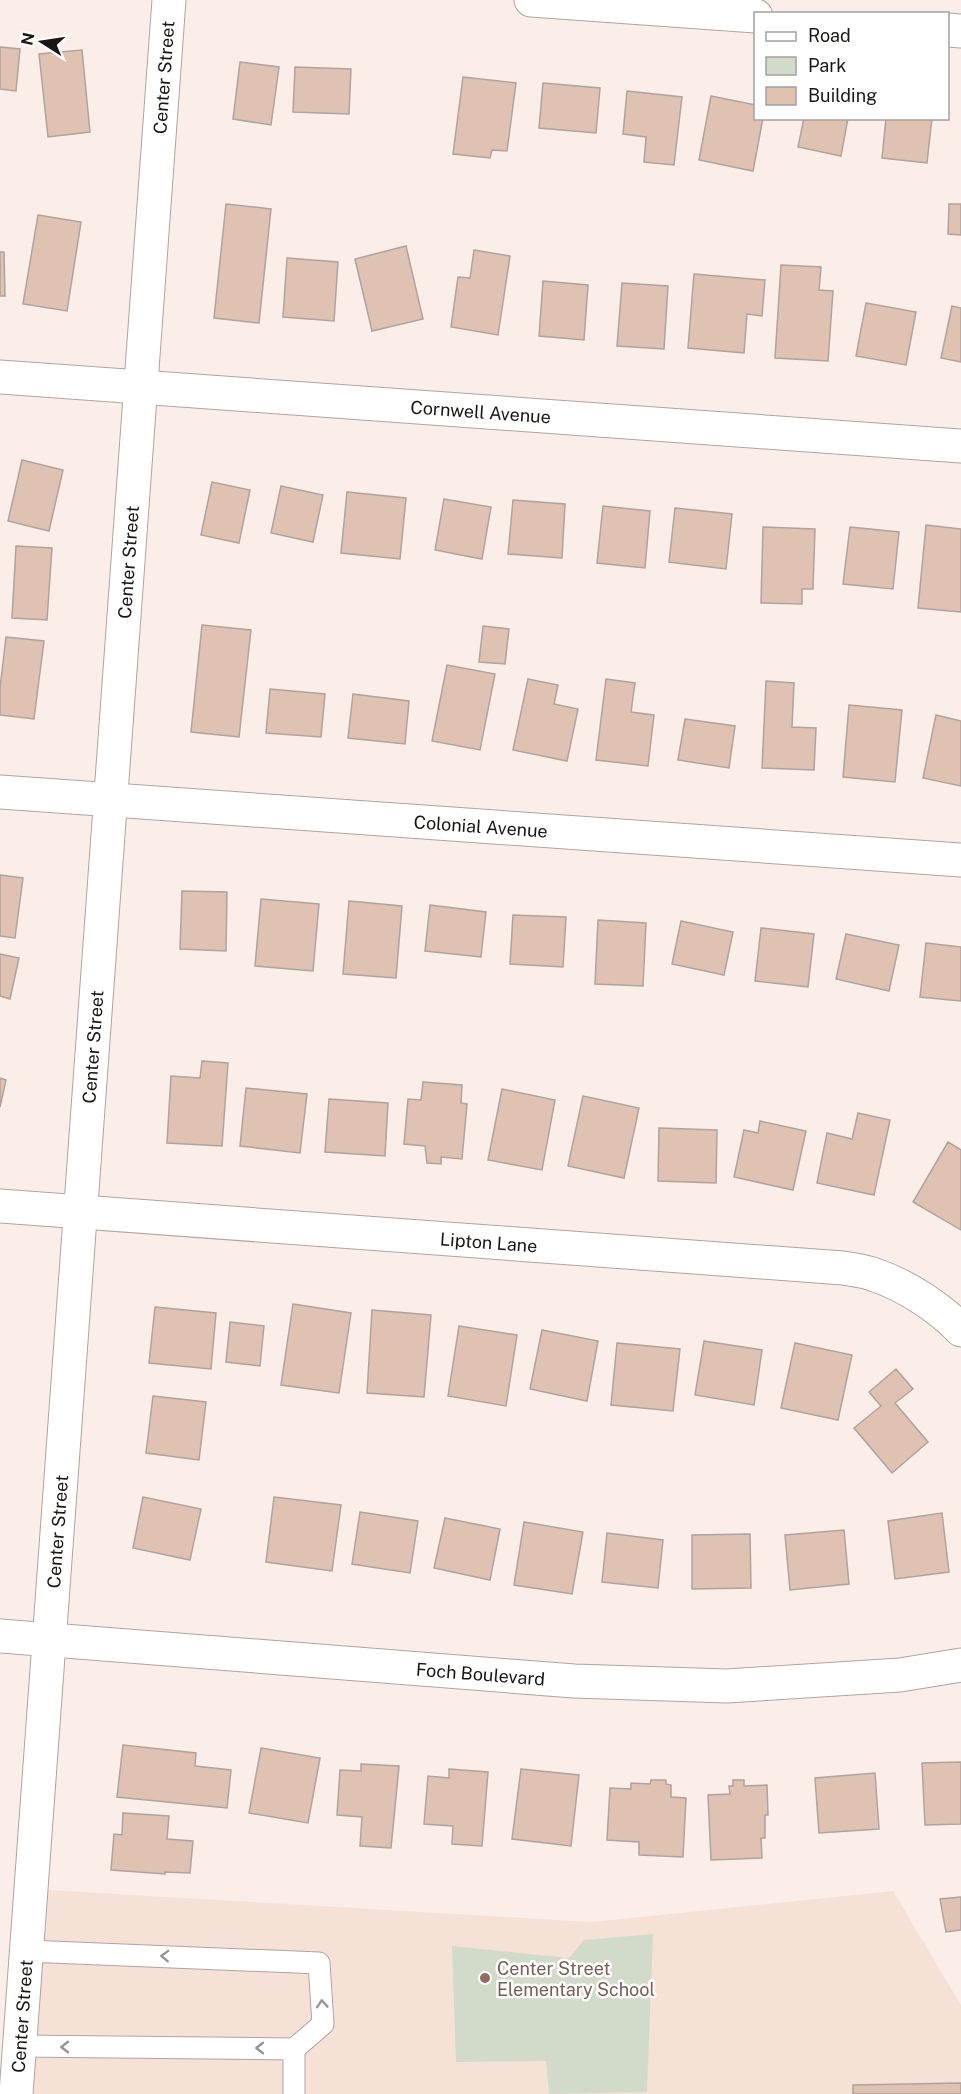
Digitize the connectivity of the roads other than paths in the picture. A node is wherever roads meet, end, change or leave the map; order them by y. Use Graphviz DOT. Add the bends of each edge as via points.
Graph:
graph roads {
  1 [pos="169,0"];
  2 [pos="531,0"];
  3 [pos="754,16"];
  4 [pos="0,377"];
  5 [pos="141,387"];
  6 [pos="961,446"];
  7 [pos="0,792"];
  8 [pos="111,800"];
  9 [pos="961,860"];
  10 [pos="0,1206"];
  11 [pos="81,1212"];
  12 [pos="961,1330"];
  13 [pos="0,1636"];
  14 [pos="50,1640"];
  15 [pos="961,1665"];
  16 [pos="27,1950"];
  17 [pos="19,2046"];
  18 [pos="294,2049"];
  19 [pos="16,2094"];
  20 [pos="294,2094"];
  1 -- 5 [label="street, Center Street"];
  2 -- 3 [label="street"];
  4 -- 5 [label="street, Cornwell Avenue"];
  5 -- 6 [label="street, Cornwell Avenue"];
  5 -- 8 [label="street, Center Street"];
  7 -- 8 [label="street, Colonial Avenue"];
  8 -- 9 [label="street, Colonial Avenue"];
  8 -- 11 [label="street, Center Street"];
  10 -- 11 [label="street, Lipton Lane"];
  11 -- 12 [label="street, Lipton Lane" via="843,1268 875,1275 918,1296"];
  11 -- 14 [label="street, Center Street"];
  13 -- 14 [label="street, Foch Boulevard"];
  14 -- 15 [label="street, Foch Boulevard" via="574,1681 727,1686 900,1675"];
  14 -- 16 [label="street, Center Street"];
  16 -- 17 [label="street, Center Street"];
  18 -- 16 [label="lane, one-way" via="323,2024 319,1963"];
  18 -- 17 [label="lane, one-way"];
  17 -- 19 [label="street, Center Street"];
  18 -- 20 [label="lane"];
}
